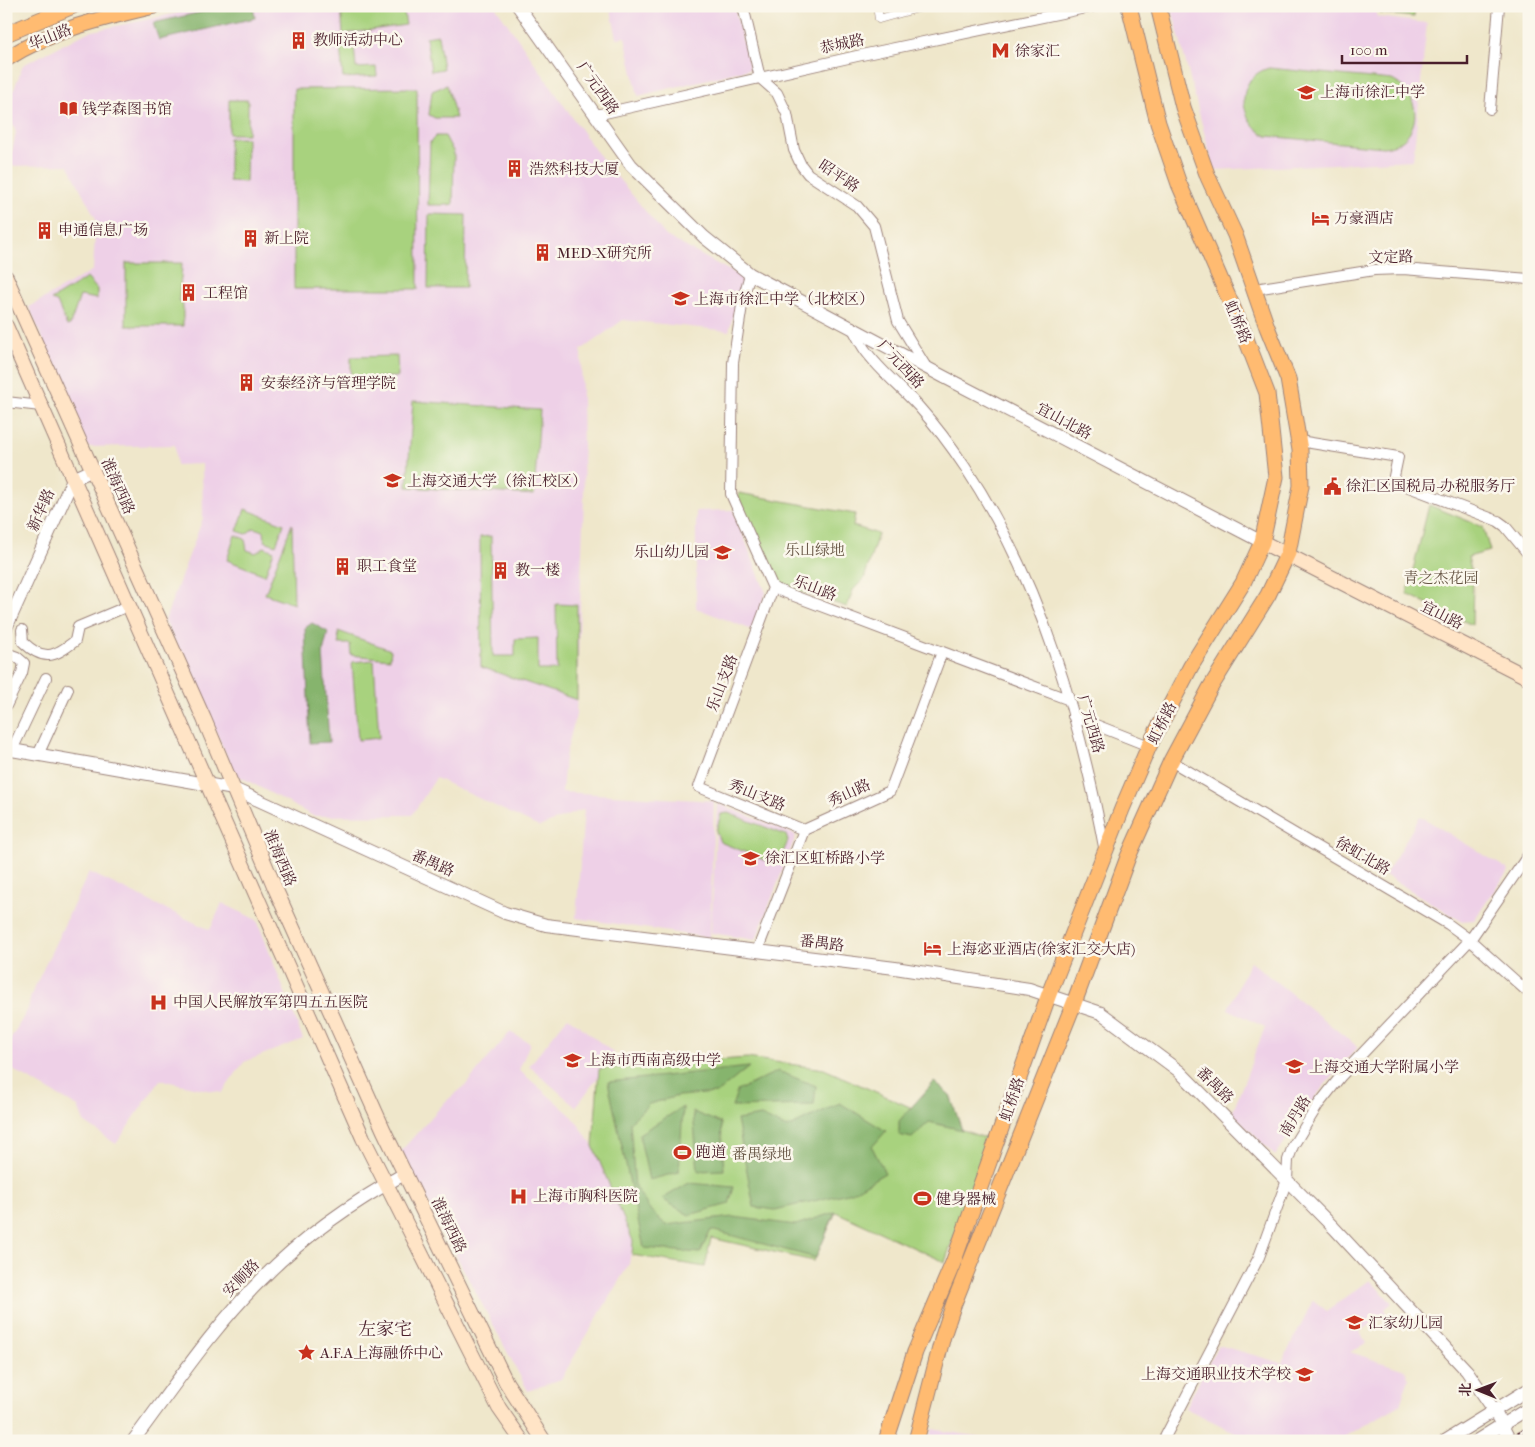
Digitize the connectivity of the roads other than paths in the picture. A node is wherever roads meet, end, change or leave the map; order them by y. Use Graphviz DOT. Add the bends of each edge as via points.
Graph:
graph roads {
  1 [pos="73,6"];
  2 [pos="154,6"];
  3 [pos="518,6"];
  4 [pos="743,6"];
  5 [pos="877,6"];
  6 [pos="925,6"];
  7 [pos="1095,6"];
  8 [pos="1129,6"];
  9 [pos="1158,6"];
  10 [pos="1499,6"];
  11 [pos="6,34"];
  12 [pos="6,59"];
  13 [pos="760,78"];
  14 [pos="1490,109"];
  15 [pos="596,115"];
  16 [pos="750,274"];
  17 [pos="6,277"];
  18 [pos="1529,279"];
  19 [pos="1255,289"];
  20 [pos="6,326"];
  21 [pos="852,327"];
  22 [pos="927,368"];
  23 [pos="6,402"];
  24 [pos="41,406"];
  25 [pos="1299,441"];
  26 [pos="92,470"];
  27 [pos="73,479"];
  28 [pos="1262,542"];
  29 [pos="1288,553"];
  30 [pos="1529,555"];
  31 [pos="773,588"];
  32 [pos="128,606"];
  33 [pos="7,626"];
  34 [pos="942,652"];
  35 [pos="6,653"];
  36 [pos="46,678"];
  37 [pos="1529,678"];
  38 [pos="68,690"];
  39 [pos="1067,699"];
  40 [pos="6,706"];
  41 [pos="1073,716"];
  42 [pos="1149,746"];
  43 [pos="9,750"];
  44 [pos="38,755"];
  45 [pos="1171,761"];
  46 [pos="206,784"];
  47 [pos="699,787"];
  48 [pos="234,789"];
  49 [pos="804,830"];
  50 [pos="1105,853"];
  51 [pos="1529,854"];
  52 [pos="1470,940"];
  53 [pos="757,951"];
  54 [pos="1529,993"];
  55 [pos="1049,994"];
  56 [pos="1074,1002"];
  57 [pos="406,1173"];
  58 [pos="1287,1180"];
  59 [pos="386,1184"];
  60 [pos="1529,1389"];
  61 [pos="1529,1408"];
  62 [pos="1494,1410"];
  63 [pos="1501,1424"];
  64 [pos="133,1441"];
  65 [pos="522,1441"];
  66 [pos="544,1441"];
  67 [pos="886,1441"];
  68 [pos="916,1441"];
  69 [pos="1163,1441"];
  70 [pos="1445,1441"];
  71 [pos="1476,1441"];
  72 [pos="1510,1441"];
  1 -- 11 [label="main road, 华山路"];
  2 -- 12 [label="main road, 华山路" via="88,22 22,49"];
  3 -- 15 [label="street, 广元西路"];
  4 -- 13 [label="street"];
  5 -- 6 [label="street" via="879,19"];
  7 -- 13 [label="street, 恭城路"];
  8 -- 28 [label="main road, 虹桥路" via="1158,123 1179,184 1267,393 1276,477"];
  9 -- 19 [label="main road, 虹桥路" via="1183,107 1208,177"];
  10 -- 14 [label="street"];
  13 -- 15 [label="street, 恭城路"];
  13 -- 22 [label="street, 昭平路" via="777,93 787,114 794,150 801,165 808,174 857,206 874,226 898,320"];
  15 -- 16 [label="street, 广元西路" via="631,165 658,193 704,237"];
  16 -- 21 [label="street, 广元西路"];
  16 -- 31 [label="street, 乐山路" via="733,363 731,494"];
  17 -- 26 [label="main road, 淮海西路"];
  18 -- 19 [label="street, 文定路" via="1374,270"];
  19 -- 25 [label="main road, 虹桥路" via="1288,379"];
  20 -- 24 [label="main road"];
  21 -- 22 [label="street, 宜山北路"];
  21 -- 39 [label="street, 广元西路" via="865,350 944,436 987,504 1032,595"];
  22 -- 28 [label="street, 宜山北路"];
  23 -- 24 [label="street"];
  24 -- 27 [label="main road"];
  25 -- 29 [label="main road, 虹桥路" via="1301,486"];
  25 -- 30 [label="street" via="1398,457 1393,481 1498,521"];
  26 -- 27 [label="street, 新华路"];
  26 -- 48 [label="main road, 淮海西路"];
  27 -- 32 [label="main road"];
  27 -- 33 [label="street, 新华路"];
  28 -- 29 [label="main road, 宜山路"];
  28 -- 42 [label="main road, 虹桥路" via="1243,583 1191,666"];
  29 -- 37 [label="main road, 宜山路"];
  29 -- 45 [label="main road, 虹桥路" via="1268,595 1210,688"];
  31 -- 34 [label="street, 乐山路"];
  31 -- 47 [label="street, 乐山支路"];
  32 -- 33 [label="street" via="78,627 75,641 56,655 35,653 23,642 26,631"];
  32 -- 46 [label="main road"];
  34 -- 39 [label="street, 乐山路"];
  34 -- 49 [label="street, 秀山路" via="890,791"];
  35 -- 40 [label="street" via="24,663"];
  36 -- 43 [label="street"];
  38 -- 44 [label="street"];
  39 -- 41 [label="street, 广元西路"];
  41 -- 42 [label="street"];
  41 -- 50 [label="street, 广元西路"];
  42 -- 50 [label="main road, 虹桥路"];
  43 -- 44 [label="street, 番禺路"];
  44 -- 46 [label="street, 番禺路"];
  45 -- 52 [label="street, 徐虹北路"];
  45 -- 56 [label="main road, 虹桥路" via="1128,858"];
  46 -- 48 [label="street, 番禺路"];
  46 -- 59 [label="main road"];
  47 -- 49 [label="street, 秀山支路"];
  48 -- 53 [label="street, 番禺路" via="505,913 546,925"];
  48 -- 57 [label="main road, 淮海西路" via="384,1131"];
  49 -- 53 [label="street"];
  50 -- 55 [label="main road, 虹桥路"];
  51 -- 52 [label="street, 南丹路"];
  52 -- 54 [label="street, 徐虹北路"];
  52 -- 58 [label="street, 南丹路" via="1340,1076 1293,1146"];
  53 -- 55 [label="street, 番禺路" via="895,968"];
  55 -- 56 [label="street, 番禺路"];
  55 -- 67 [label="main road, 虹桥路" via="954,1263 900,1391"];
  56 -- 58 [label="street, 番禺路" via="1101,1013 1178,1071"];
  56 -- 68 [label="main road, 虹桥路" via="954,1303"];
  57 -- 59 [label="street, 安顺路"];
  57 -- 66 [label="main road, 淮海西路" via="506,1382"];
  58 -- 62 [label="street, 番禺路" via="1467,1371"];
  58 -- 69 [label="street, 南丹路" via="1259,1257"];
  59 -- 64 [label="street, 安顺路" via="339,1215 263,1277 208,1340"];
  59 -- 65 [label="main road" via="499,1408"];
  60 -- 62 [label="street"];
  61 -- 63 [label="street"];
  62 -- 63 [label="street, 番禺路"];
  62 -- 70 [label="street"];
  63 -- 71 [label="street"];
  63 -- 72 [label="street, 番禺路"];
}
